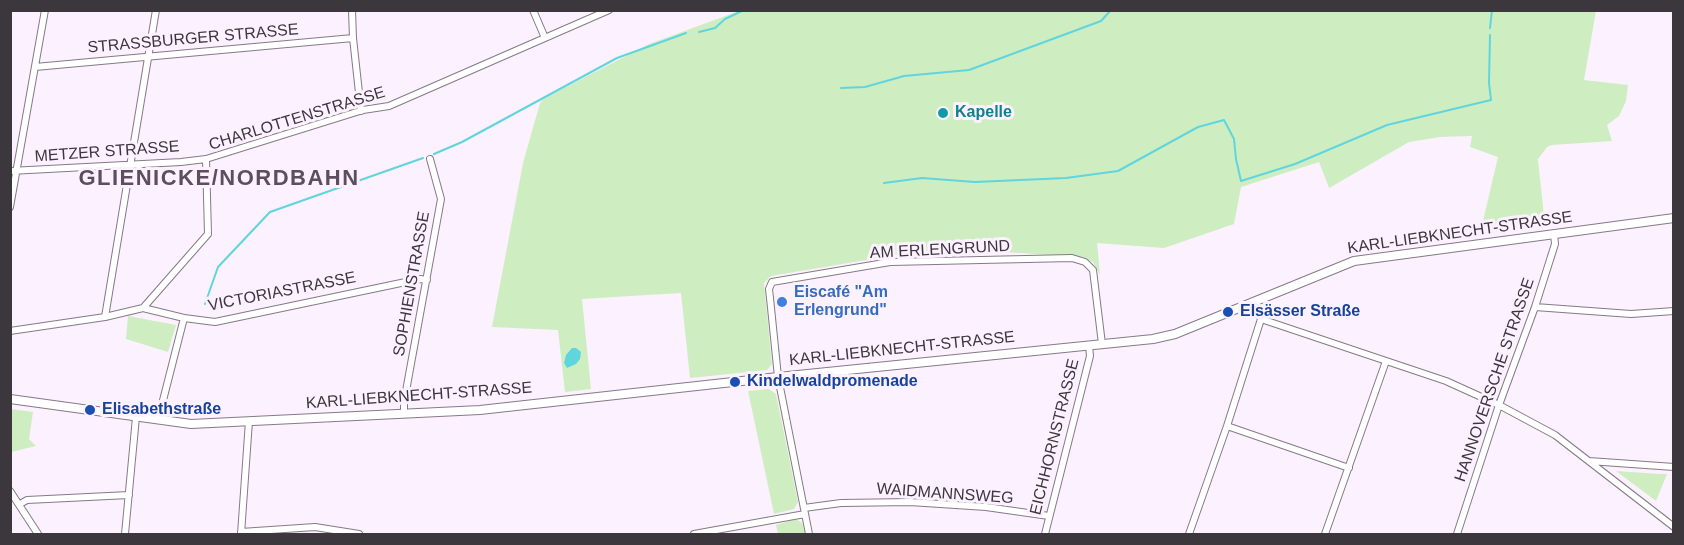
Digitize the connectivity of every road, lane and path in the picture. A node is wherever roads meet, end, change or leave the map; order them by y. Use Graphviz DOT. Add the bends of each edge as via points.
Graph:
graph roads {
  1 [pos="45,10"];
  2 [pos="156,10"];
  3 [pos="352,10"];
  4 [pos="533,10"];
  5 [pos="609,10"];
  6 [pos="352,38"];
  7 [pos="545,38"];
  8 [pos="148,55"];
  9 [pos="35,66"];
  10 [pos="361,111"];
  11 [pos="206,159"];
  12 [pos="430,159"];
  13 [pos="129,164"];
  14 [pos="13,171"];
  15 [pos="10,207"];
  16 [pos="1674,218"];
  17 [pos="1554,234"];
  18 [pos="427,280"];
  19 [pos="1252,302"];
  20 [pos="1536,307"];
  21 [pos="143,308"];
  22 [pos="1674,311"];
  23 [pos="105,317"];
  24 [pos="184,318"];
  25 [pos="1261,319"];
  26 [pos="10,331"];
  27 [pos="1102,344"];
  28 [pos="1089,346"];
  29 [pos="1386,361"];
  30 [pos="778,377"];
  31 [pos="10,399"];
  32 [pos="1499,405"];
  33 [pos="404,414"];
  34 [pos="136,417"];
  35 [pos="159,420"];
  36 [pos="249,421"];
  37 [pos="1227,426"];
  38 [pos="1589,461"];
  39 [pos="1348,468"];
  40 [pos="1674,468"];
  41 [pos="10,491"];
  42 [pos="129,495"];
  43 [pos="20,504"];
  44 [pos="805,511"];
  45 [pos="1049,516"];
  46 [pos="1674,527"];
  47 [pos="241,533"];
  48 [pos="38,534"];
  49 [pos="125,534"];
  50 [pos="360,534"];
  51 [pos="694,534"];
  52 [pos="809,534"];
  53 [pos="1045,534"];
  54 [pos="1189,534"];
  55 [pos="1325,534"];
  56 [pos="1457,534"];
  1 -- 9 [label="street"];
  2 -- 8 [label="street"];
  3 -- 6 [label="street"];
  4 -- 7 [label="street"];
  5 -- 7 [label="street, CHARLOTTENSTRASSE"];
  6 -- 8 [label="street, STRASSBURGER STRASSE"];
  6 -- 10 [label="street"];
  7 -- 10 [label="street, CHARLOTTENSTRASSE" via="410,98"];
  8 -- 9 [label="street, STRASSBURGER STRASSE"];
  8 -- 13 [label="street"];
  9 -- 14 [label="street"];
  10 -- 11 [label="street, CHARLOTTENSTRASSE"];
  11 -- 13 [label="street, METZER STRASSE"];
  11 -- 21 [label="street, CHARLOTTENSTRASSE" via="208,234"];
  12 -- 18 [label="street, SOPHIENSTRASSE" via="441,199"];
  13 -- 14 [label="street, METZER STRASSE"];
  13 -- 23 [label="street"];
  14 -- 15 [label="street"];
  16 -- 17 [label="street, KARL-LIEBKNECHT-STRASSE"];
  17 -- 19 [label="street, KARL-LIEBKNECHT-STRASSE" via="1354,261"];
  17 -- 20 [label="street, HANNOVERSCHE STRASSE" via="1555,244"];
  18 -- 24 [label="street, VICTORIASTRASSE" via="215,322"];
  18 -- 33 [label="street, SOPHIENSTRASSE"];
  19 -- 25 [label="street"];
  19 -- 27 [label="street, KARL-LIEBKNECHT-STRASSE" via="1164,337"];
  20 -- 22 [label="street" via="1631,314"];
  20 -- 32 [label="street, HANNOVERSCHE STRASSE"];
  21 -- 23 [label="street"];
  21 -- 24 [label="street, VICTORIASTRASSE"];
  23 -- 26 [label="street"];
  24 -- 35 [label="street"];
  25 -- 29 [label="street"];
  25 -- 37 [label="street"];
  27 -- 28 [label="street, KARL-LIEBKNECHT-STRASSE"];
  27 -- 30 [label="street, AM ERLENGRUND" via="1093,270 1085,262 1072,258 890,262 772,282 769,288"];
  28 -- 30 [label="street, KARL-LIEBKNECHT-STRASSE"];
  28 -- 45 [label="street, EICHHORNSTRASSE" via="1090,356"];
  29 -- 32 [label="street" via="1446,381"];
  29 -- 39 [label="street"];
  30 -- 33 [label="street, KARL-LIEBKNECHT-STRASSE" via="480,410"];
  30 -- 44 [label="street"];
  31 -- 34 [label="street, KARL-LIEBKNECHT-STRASSE"];
  32 -- 38 [label="street" via="1555,435"];
  32 -- 56 [label="street, HANNOVERSCHE STRASSE"];
  33 -- 36 [label="street, KARL-LIEBKNECHT-STRASSE"];
  34 -- 35 [label="street, KARL-LIEBKNECHT-STRASSE"];
  34 -- 42 [label="street"];
  35 -- 36 [label="street, KARL-LIEBKNECHT-STRASSE" via="191,424"];
  36 -- 47 [label="street"];
  37 -- 39 [label="street"];
  37 -- 54 [label="street"];
  38 -- 40 [label="street"];
  38 -- 46 [label="street"];
  39 -- 55 [label="street"];
  41 -- 43 [label="street"];
  42 -- 43 [label="street" via="27,500"];
  42 -- 49 [label="street"];
  43 -- 48 [label="street"];
  44 -- 45 [label="street, WAIDMANNSWEG" via="841,503 910,502"];
  44 -- 51 [label="street, WAIDMANNSWEG"];
  44 -- 52 [label="street"];
  45 -- 53 [label="street, EICHHORNSTRASSE"];
  47 -- 50 [label="street" via="315,527"];
}
